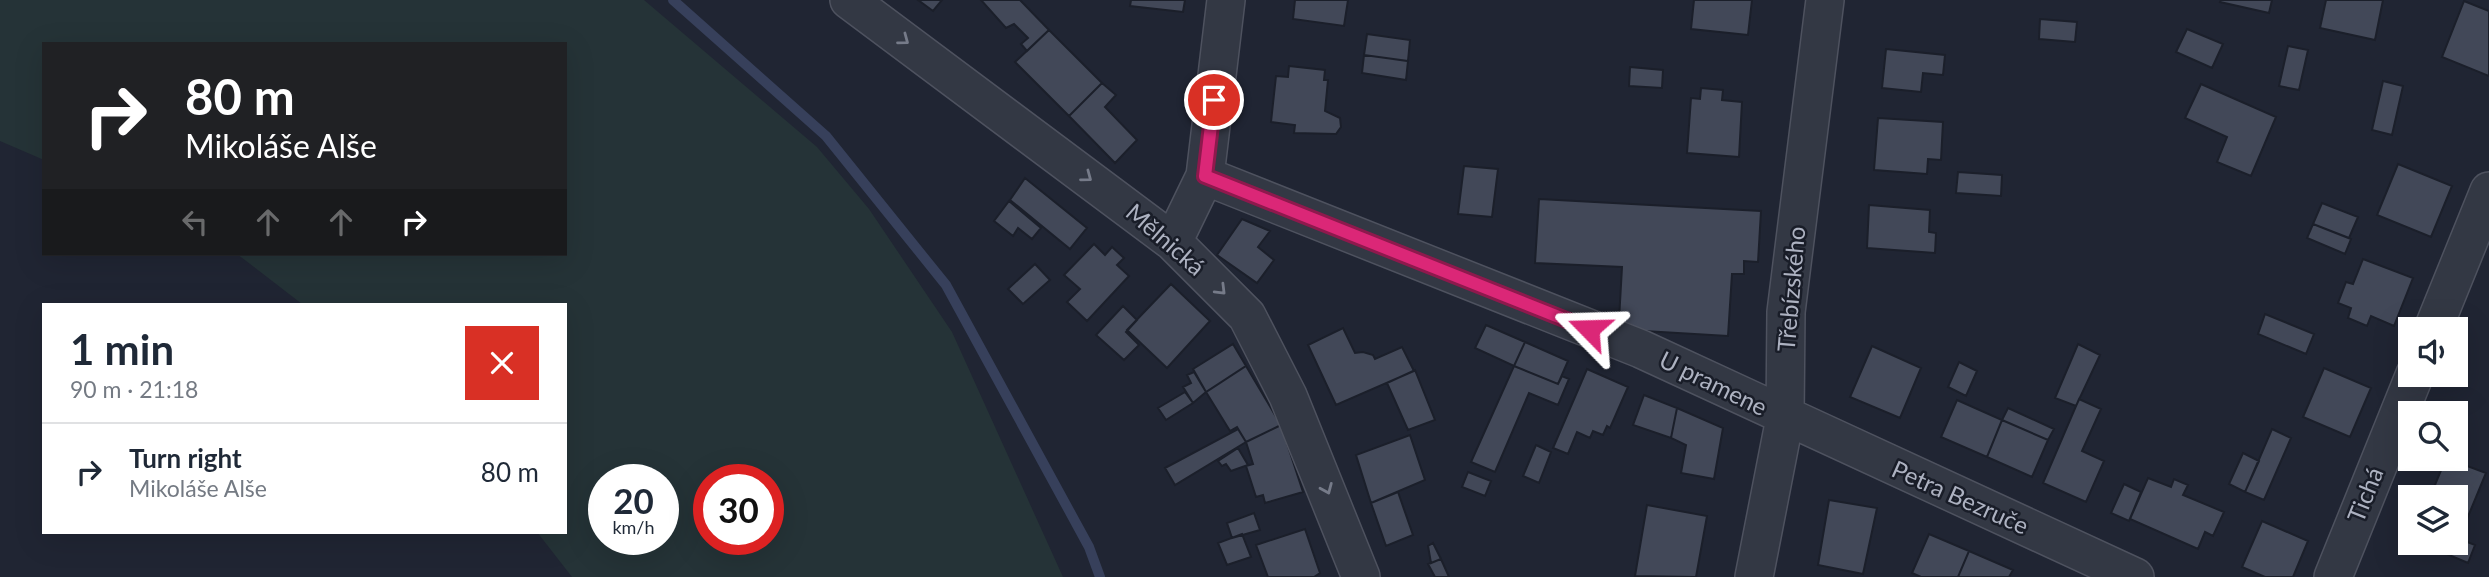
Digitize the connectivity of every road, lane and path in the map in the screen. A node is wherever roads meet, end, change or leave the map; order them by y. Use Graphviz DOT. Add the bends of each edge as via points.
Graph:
graph roads {
  1 [pos="849,0"];
  2 [pos="1226,0"];
  3 [pos="1825,0"];
  4 [pos="1205,176"];
  5 [pos="2489,191"];
  6 [pos="1172,242"];
  7 [pos="2438,317"];
  8 [pos="2410,387"];
  9 [pos="1785,418"];
  10 [pos="1360,577"];
  11 [pos="1754,577"];
  12 [pos="2134,577"];
  13 [pos="2333,577"];
  1 -- 6 [label="street, Mělnická, one-way"];
  2 -- 4 [label="street"];
  3 -- 9 [label="street, Třebízského" via="1786,312"];
  4 -- 6 [label="street"];
  4 -- 9 [label="street, U pramene" via="1641,349"];
  5 -- 7 [label="street"];
  6 -- 10 [label="street, Mělnická, one-way" via="1247,316 1288,396"];
  8 -- 13 [label="street, Tichá"];
  9 -- 11 [label="street, Třebízského"];
  9 -- 12 [label="street, Petra Bezruče"];
}
